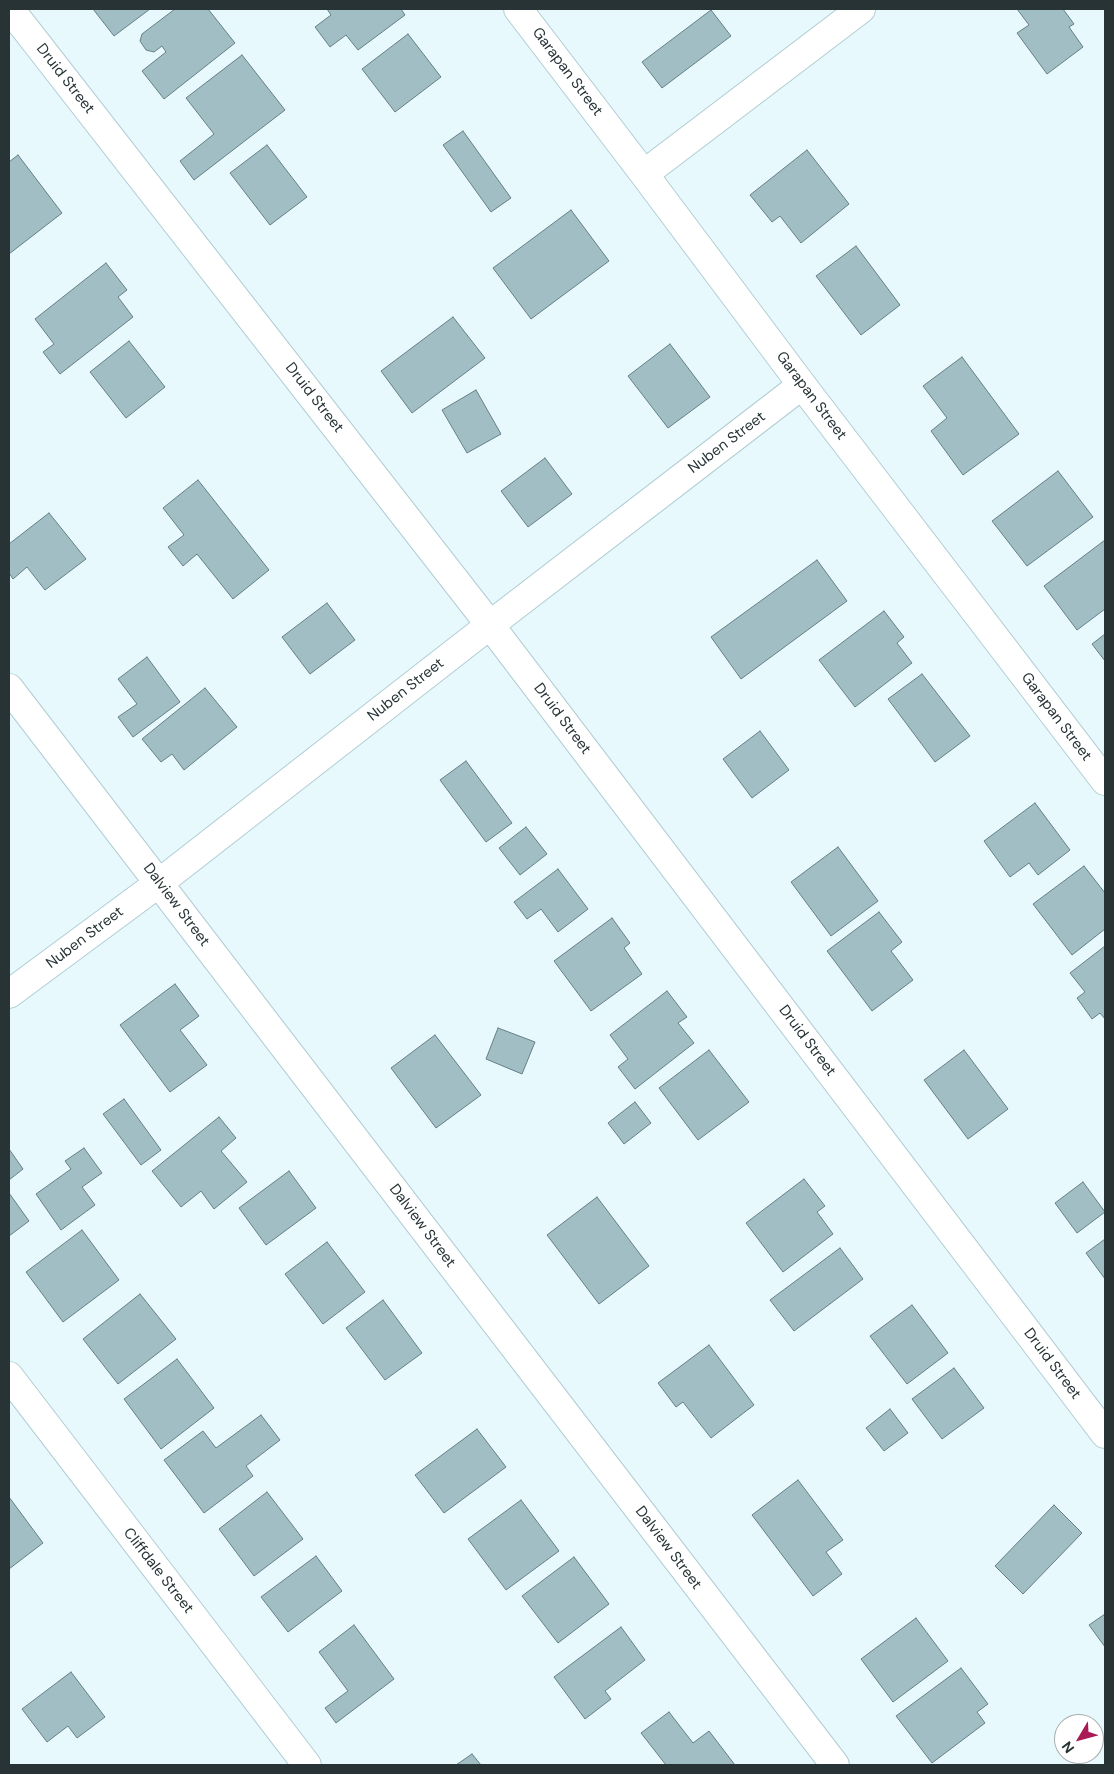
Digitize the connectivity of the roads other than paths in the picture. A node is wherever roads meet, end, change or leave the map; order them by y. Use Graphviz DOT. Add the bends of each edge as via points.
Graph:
graph roads {
  1 [pos="10,9"];
  2 [pos="518,9"];
  3 [pos="861,9"];
  4 [pos="644,174"];
  5 [pos="802,385"];
  6 [pos="490,625"];
  7 [pos="9,688"];
  8 [pos="1105,781"];
  9 [pos="159,883"];
  10 [pos="9,994"];
  11 [pos="9,1376"];
  12 [pos="1105,1434"];
  13 [pos="308,1765"];
  14 [pos="835,1765"];
  1 -- 6 [label="street, Druid Street"];
  2 -- 4 [label="street, Garapan Street"];
  3 -- 4 [label="street"];
  4 -- 5 [label="street, Garapan Street"];
  5 -- 6 [label="street, Nuben Street"];
  5 -- 8 [label="street, Garapan Street"];
  6 -- 9 [label="street, Nuben Street"];
  6 -- 12 [label="street, Druid Street"];
  7 -- 9 [label="street, Dalview Street"];
  9 -- 10 [label="street, Nuben Street"];
  9 -- 14 [label="street, Dalview Street"];
  11 -- 13 [label="street, Cliffdale Street"];
}
